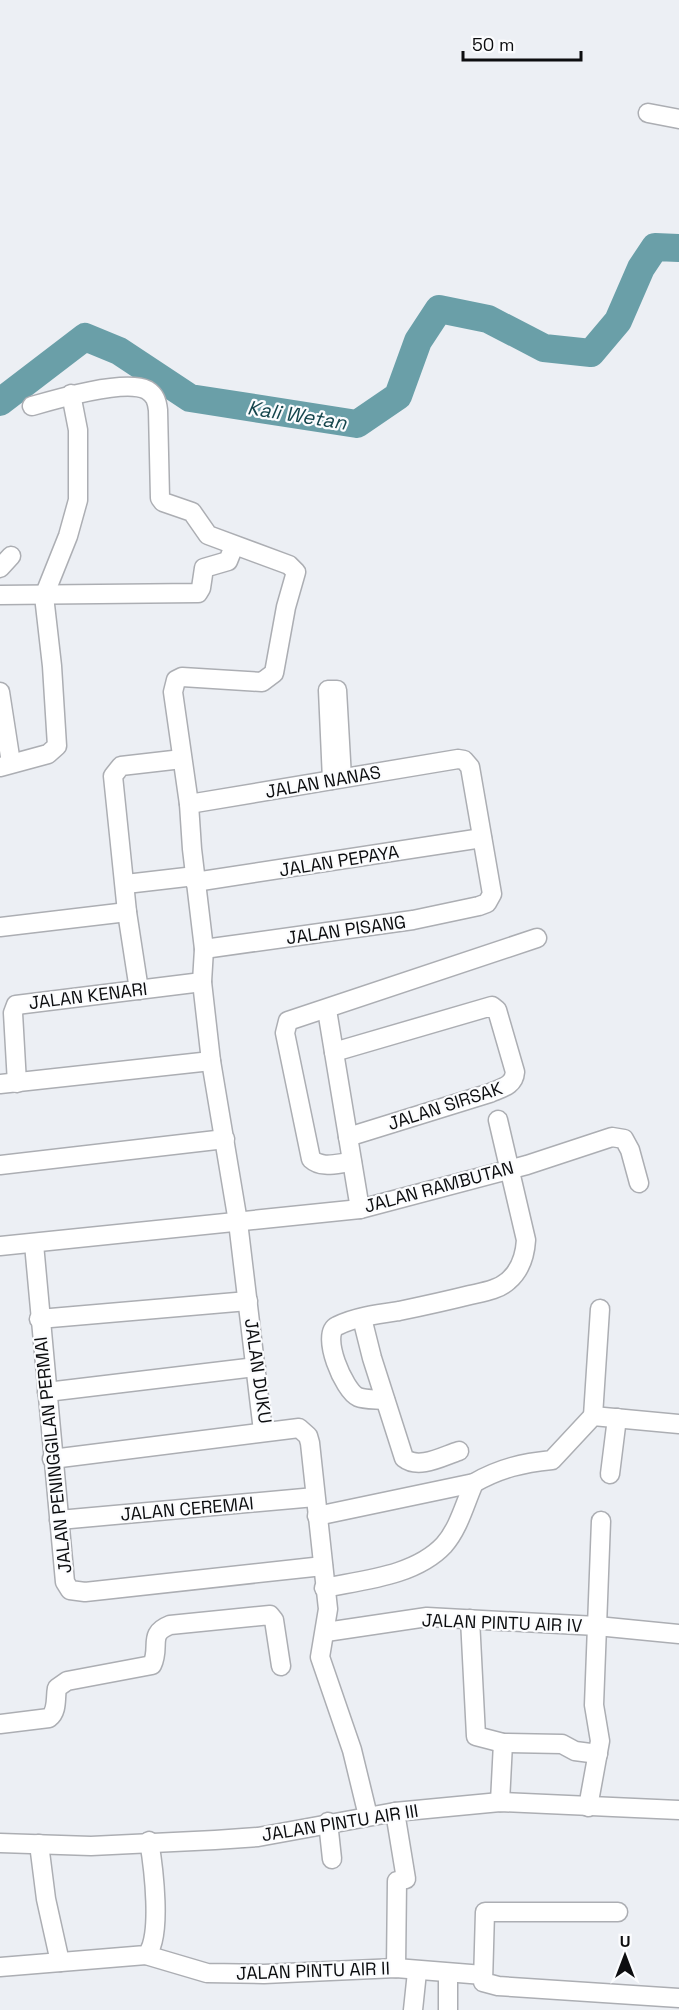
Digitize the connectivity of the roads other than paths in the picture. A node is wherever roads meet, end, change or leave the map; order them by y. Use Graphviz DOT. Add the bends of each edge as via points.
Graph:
graph roads {
  1 [pos="648,113"];
  2 [pos="679,119"];
  3 [pos="71,394"];
  4 [pos="32,406"];
  5 [pos="234,546"];
  6 [pos="0,595"];
  7 [pos="44,596"];
  8 [pos="0,692"];
  9 [pos="182,759"];
  10 [pos="5,765"];
  11 [pos="189,804"];
  12 [pos="482,838"];
  13 [pos="195,879"];
  14 [pos="126,884"];
  15 [pos="127,912"];
  16 [pos="0,927"];
  17 [pos="537,938"];
  18 [pos="204,949"];
  19 [pos="202,982"];
  20 [pos="139,990"];
  21 [pos="327,1010"];
  22 [pos="334,1052"];
  23 [pos="211,1061"];
  24 [pos="8,1084"];
  25 [pos="498,1120"];
  26 [pos="348,1137"];
  27 [pos="225,1139"];
  28 [pos="352,1162"];
  29 [pos="0,1165"];
  30 [pos="508,1168"];
  31 [pos="639,1183"];
  32 [pos="360,1209"];
  33 [pos="238,1222"];
  34 [pos="34,1244"];
  35 [pos="0,1246"];
  36 [pos="248,1301"];
  37 [pos="600,1309"];
  38 [pos="362,1318"];
  39 [pos="39,1319"];
  40 [pos="256,1367"];
  41 [pos="47,1392"];
  42 [pos="385,1400"];
  43 [pos="593,1416"];
  44 [pos="617,1418"];
  45 [pos="679,1424"];
  46 [pos="263,1431"];
  47 [pos="459,1451"];
  48 [pos="52,1459"];
  49 [pos="610,1474"];
  50 [pos="478,1480"];
  51 [pos="315,1497"];
  52 [pos="318,1516"];
  53 [pos="58,1520"];
  54 [pos="602,1521"];
  55 [pos="323,1566"];
  56 [pos="324,1588"];
  57 [pos="470,1619"];
  58 [pos="597,1626"];
  59 [pos="327,1628"];
  60 [pos="679,1634"];
  61 [pos="281,1666"];
  62 [pos="0,1724"];
  63 [pos="503,1743"];
  64 [pos="598,1754"];
  65 [pos="500,1803"];
  66 [pos="588,1807"];
  67 [pos="679,1810"];
  68 [pos="395,1812"];
  69 [pos="368,1816"];
  70 [pos="328,1822"];
  71 [pos="149,1841"];
  72 [pos="0,1843"];
  73 [pos="39,1844"];
  74 [pos="332,1859"];
  75 [pos="618,1912"];
  76 [pos="150,1950"];
  77 [pos="60,1962"];
  78 [pos="0,1967"];
  79 [pos="396,1968"];
  80 [pos="417,1972"];
  81 [pos="448,1973"];
  82 [pos="484,1980"];
  83 [pos="679,1998"];
  84 [pos="414,2010"];
  85 [pos="447,2010"];
  1 -- 2 [label="street"];
  3 -- 4 [label="street"];
  3 -- 5 [label="street" via="134,387 153,395 158,410 160,498 192,512 208,535"];
  3 -- 7 [label="street" via="78,430 78,500"];
  5 -- 7 [label="street" via="228,561 204,568 198,593"];
  5 -- 9 [label="street" via="289,565 296,572 274,673 262,682 182,677 176,680 173,692"];
  6 -- 7 [label="street"];
  7 -- 10 [label="street" via="57,746 48,754"];
  8 -- 10 [label="street"];
  9 -- 11 [label="street"];
  9 -- 14 [label="street" via="121,766 114,772"];
  11 -- 12 [label="street, JALAN NANAS" via="458,759 470,767"];
  11 -- 13 [label="street"];
  12 -- 13 [label="street, JALAN PEPAYA"];
  12 -- 18 [label="street, JALAN PISANG" via="492,894 487,903 413,920"];
  13 -- 14 [label="street"];
  13 -- 18 [label="street"];
  14 -- 15 [label="street"];
  15 -- 16 [label="street"];
  15 -- 20 [label="street"];
  17 -- 21 [label="street"];
  18 -- 19 [label="street"];
  19 -- 20 [label="street, JALAN KENARI"];
  19 -- 23 [label="street"];
  20 -- 24 [label="street, JALAN KENARI" via="16,1005"];
  21 -- 22 [label="street"];
  21 -- 28 [label="street" via="288,1021 285,1033 311,1159 317,1165"];
  22 -- 26 [label="street"];
  22 -- 26 [label="street, JALAN SIRSAK" via="492,1006 497,1010 515,1072 509,1085 490,1093"];
  23 -- 24 [label="street"];
  23 -- 27 [label="street"];
  25 -- 30 [label="street"];
  26 -- 28 [label="street"];
  27 -- 29 [label="street"];
  27 -- 33 [label="street"];
  28 -- 32 [label="street"];
  30 -- 31 [label="street, JALAN RAMBUTAN" via="612,1137 624,1139"];
  30 -- 32 [label="street, JALAN RAMBUTAN"];
  30 -- 38 [label="street" via="526,1240 525,1256 508,1281 496,1288 433,1304"];
  32 -- 33 [label="street, JALAN RAMBUTAN"];
  33 -- 34 [label="street, JALAN RAMBUTAN"];
  33 -- 36 [label="street, JALAN DUKU"];
  34 -- 35 [label="street, JALAN RAMBUTAN"];
  34 -- 39 [label="street, JALAN PENINGGILAN PERMAI"];
  36 -- 39 [label="street"];
  36 -- 40 [label="street, JALAN DUKU"];
  37 -- 43 [label="street"];
  38 -- 42 [label="street"];
  38 -- 42 [label="street" via="335,1327 329,1341 352,1393 358,1398"];
  39 -- 41 [label="street, JALAN PENINGGILAN PERMAI"];
  40 -- 41 [label="street"];
  40 -- 46 [label="street, JALAN DUKU"];
  41 -- 48 [label="street, JALAN PENINGGILAN PERMAI"];
  42 -- 47 [label="street" via="404,1458 411,1463"];
  43 -- 44 [label="street"];
  43 -- 50 [label="street" via="552,1460 517,1464"];
  44 -- 45 [label="street"];
  44 -- 49 [label="street"];
  46 -- 48 [label="street"];
  46 -- 51 [label="street, JALAN DUKU" via="299,1428 308,1436"];
  48 -- 53 [label="street, JALAN PENINGGILAN PERMAI"];
  50 -- 52 [label="street"];
  50 -- 56 [label="street" via="444,1545 428,1558 393,1573"];
  51 -- 52 [label="street, JALAN DUKU"];
  51 -- 53 [label="street, JALAN CEREMAI"];
  52 -- 55 [label="street, JALAN DUKU"];
  53 -- 55 [label="street, JALAN PENINGGILAN PERMAI" via="65,1582 77,1592"];
  54 -- 58 [label="street"];
  55 -- 56 [label="street, JALAN DUKU"];
  56 -- 59 [label="street, JALAN DUKU"];
  57 -- 58 [label="street, JALAN PINTU AIR IV"];
  57 -- 59 [label="street, JALAN PINTU AIR IV" via="427,1617"];
  57 -- 63 [label="street" via="476,1736"];
  58 -- 60 [label="street, JALAN PINTU AIR IV"];
  58 -- 64 [label="street" via="594,1705 600,1733"];
  59 -- 69 [label="street, JALAN DUKU" via="320,1657 352,1750"];
  61 -- 62 [label="street" via="270,1615 170,1625 156,1635 152,1665 67,1681 57,1688 56,1705 50,1716"];
  63 -- 64 [label="street" via="562,1744 575,1751"];
  63 -- 65 [label="street"];
  64 -- 66 [label="street"];
  65 -- 66 [label="street, JALAN PINTU AIR III"];
  65 -- 68 [label="street, JALAN PINTU AIR III"];
  66 -- 67 [label="street, JALAN PINTU AIR III"];
  68 -- 69 [label="street, JALAN PINTU AIR III"];
  68 -- 79 [label="street" via="406,1879 397,1881"];
  69 -- 70 [label="street, JALAN PINTU AIR III"];
  70 -- 71 [label="street, JALAN PINTU AIR III" via="258,1837"];
  70 -- 74 [label="street"];
  71 -- 73 [label="street, JALAN PINTU AIR III" via="91,1846"];
  71 -- 76 [label="street" via="154,1880"];
  72 -- 73 [label="street, JALAN PINTU AIR III"];
  73 -- 77 [label="street"];
  75 -- 82 [label="street" via="485,1912"];
  76 -- 77 [label="street"];
  76 -- 79 [label="street, JALAN PINTU AIR II" via="207,1973"];
  77 -- 78 [label="street"];
  79 -- 80 [label="street, JALAN PINTU AIR II"];
  80 -- 81 [label="street, JALAN PINTU AIR II"];
  80 -- 84 [label="street"];
  81 -- 82 [label="street, JALAN PINTU AIR II"];
  81 -- 85 [label="street"];
  82 -- 83 [label="street, JALAN PINTU AIR II"];
}
